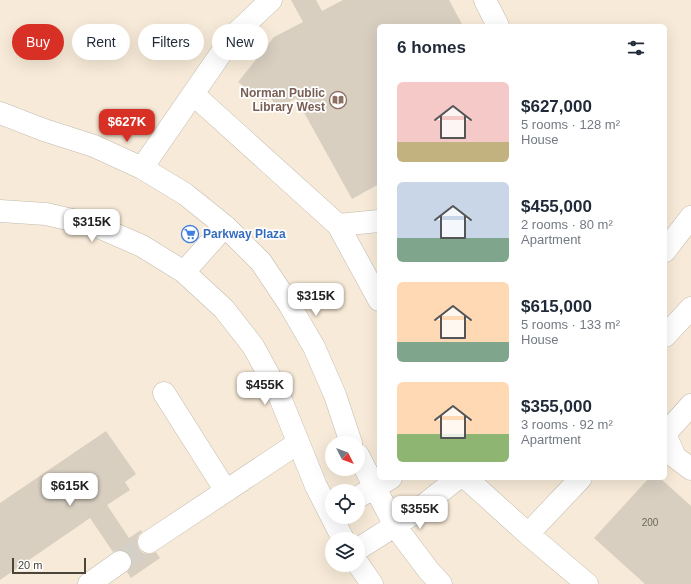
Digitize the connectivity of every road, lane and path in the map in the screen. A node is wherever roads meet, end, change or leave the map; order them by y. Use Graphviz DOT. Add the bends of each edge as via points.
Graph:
graph roads {
  1 [pos="272,0"];
  2 [pos="485,0"];
  3 [pos="497,24"];
  4 [pos="193,94"];
  5 [pos="0,113"];
  6 [pos="142,168"];
  7 [pos="0,211"];
  8 [pos="691,217"];
  9 [pos="377,220"];
  10 [pos="338,225"];
  11 [pos="225,226"];
  12 [pos="667,248"];
  13 [pos="184,272"];
  14 [pos="377,296"];
  15 [pos="691,308"];
  16 [pos="667,334"];
  17 [pos="164,393"];
  18 [pos="691,405"];
  19 [pos="667,432"];
  20 [pos="350,436"];
  21 [pos="667,439"];
  22 [pos="298,442"];
  23 [pos="365,469"];
  24 [pos="691,469"];
  25 [pos="455,480"];
  26 [pos="468,480"];
  27 [pos="579,480"];
  28 [pos="375,488"];
  29 [pos="226,491"];
  30 [pos="325,500"];
  31 [pos="395,526"];
  32 [pos="528,534"];
  33 [pos="149,542"];
  34 [pos="365,545"];
  35 [pos="120,562"];
  36 [pos="364,572"];
  37 [pos="89,584"];
  38 [pos="372,584"];
  39 [pos="441,584"];
  40 [pos="586,584"];
  1 -- 4 [label="street" via="233,36"];
  2 -- 3 [label="street"];
  4 -- 6 [label="street"];
  4 -- 10 [label="street"];
  5 -- 6 [label="street" via="94,146"];
  6 -- 11 [label="street" via="184,194"];
  7 -- 13 [label="street" via="46,214 94,226 142,246"];
  8 -- 12 [label="street"];
  9 -- 10 [label="street"];
  10 -- 14 [label="street"];
  11 -- 13 [label="street"];
  11 -- 20 [label="street" via="261,262 314,347"];
  13 -- 22 [label="street" via="224,308 253,346 277,390"];
  15 -- 16 [label="street"];
  17 -- 29 [label="street"];
  18 -- 19 [label="street"];
  21 -- 24 [label="street" via="675,458"];
  22 -- 29 [label="street"];
  22 -- 30 [label="street"];
  23 -- 28 [label="street"];
  25 -- 31 [label="street"];
  26 -- 32 [label="street"];
  27 -- 32 [label="street"];
  28 -- 31 [label="street"];
  29 -- 33 [label="street"];
  31 -- 34 [label="street"];
  31 -- 39 [label="street"];
  32 -- 40 [label="street"];
  35 -- 37 [label="street"];
  36 -- 38 [label="street"];
}
